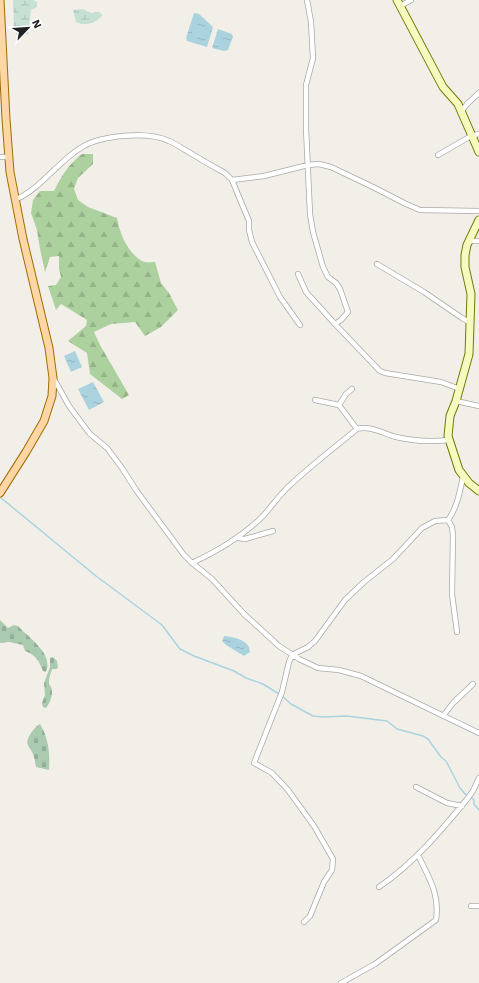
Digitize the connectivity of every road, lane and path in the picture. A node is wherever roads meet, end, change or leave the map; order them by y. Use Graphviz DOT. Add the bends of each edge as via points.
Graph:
graph roads {
  1 [pos="0,0"];
  2 [pos="307,0"];
  3 [pos="411,0"];
  4 [pos="398,3"];
  5 [pos="479,93"];
  6 [pos="462,111"];
  7 [pos="479,134"];
  8 [pos="471,136"];
  9 [pos="479,152"];
  10 [pos="438,155"];
  11 [pos="0,157"];
  12 [pos="9,157"];
  13 [pos="308,165"];
  14 [pos="232,180"];
  15 [pos="15,200"];
  16 [pos="479,211"];
  17 [pos="479,220"];
  18 [pos="469,241"];
  19 [pos="479,241"];
  20 [pos="377,264"];
  21 [pos="298,274"];
  22 [pos="469,322"];
  23 [pos="335,324"];
  24 [pos="300,325"];
  25 [pos="53,378"];
  26 [pos="352,388"];
  27 [pos="460,388"];
  28 [pos="315,400"];
  29 [pos="456,401"];
  30 [pos="339,405"];
  31 [pos="479,406"];
  32 [pos="357,429"];
  33 [pos="449,440"];
  34 [pos="463,477"];
  35 [pos="479,491"];
  36 [pos="0,493"];
  37 [pos="448,520"];
  38 [pos="273,531"];
  39 [pos="238,538"];
  40 [pos="192,563"];
  41 [pos="457,632"];
  42 [pos="292,655"];
  43 [pos="473,684"];
  44 [pos="443,716"];
  45 [pos="479,734"];
  46 [pos="479,778"];
  47 [pos="416,787"];
  48 [pos="462,806"];
  49 [pos="418,855"];
  50 [pos="379,887"];
  51 [pos="471,906"];
  52 [pos="479,906"];
  53 [pos="304,922"];
  54 [pos="341,983"];
  1 -- 12 [label="main road"];
  2 -- 13 [label="street" via="313,58 306,85"];
  3 -- 4 [label="street"];
  4 -- 6 [label="street" via="443,87"];
  5 -- 6 [label="street"];
  6 -- 8 [label="street"];
  7 -- 8 [label="street"];
  8 -- 9 [label="street"];
  8 -- 10 [label="street"];
  11 -- 12 [label="street"];
  12 -- 15 [label="main road"];
  13 -- 14 [label="street" via="264,176"];
  13 -- 16 [label="street" via="331,167 420,210"];
  13 -- 23 [label="street" via="310,214 319,256 328,276 340,289 348,312"];
  14 -- 15 [label="street" via="225,173 169,140 135,136 107,138 82,147 38,186"];
  14 -- 24 [label="street" via="249,221 252,242 280,297"];
  15 -- 25 [label="main road" via="49,348"];
  17 -- 18 [label="street"];
  18 -- 19 [label="street"];
  18 -- 22 [label="street" via="465,255 471,294"];
  20 -- 22 [label="street"];
  21 -- 23 [label="street" via="306,292"];
  22 -- 27 [label="street" via="469,354"];
  23 -- 27 [label="street" via="380,371"];
  25 -- 36 [label="main road" via="52,396 44,421"];
  25 -- 40 [label="street" via="69,406 90,434 111,453 140,496"];
  26 -- 30 [label="street"];
  27 -- 29 [label="street"];
  28 -- 30 [label="street"];
  29 -- 31 [label="street"];
  29 -- 33 [label="street" via="450,416"];
  30 -- 32 [label="street"];
  32 -- 33 [label="street" via="369,428 397,437 424,441"];
  32 -- 39 [label="street" via="287,488"];
  33 -- 34 [label="street"];
  34 -- 35 [label="street"];
  34 -- 37 [label="street" via="461,490"];
  37 -- 41 [label="street" via="454,535 452,594"];
  37 -- 42 [label="street" via="435,521 422,528 393,559 345,600 308,647"];
  38 -- 39 [label="street" via="245,539"];
  39 -- 40 [label="street"];
  40 -- 42 [label="street" via="212,579 244,614"];
  42 -- 44 [label="street" via="318,668 361,676"];
  42 -- 53 [label="street" via="282,692 254,763 272,773 288,790 314,826 333,859 332,870 324,882 310,916"];
  43 -- 44 [label="street"];
  44 -- 45 [label="street"];
  46 -- 48 [label="street"];
  47 -- 48 [label="street" via="447,803"];
  48 -- 49 [label="street"];
  49 -- 50 [label="street"];
  49 -- 54 [label="street" via="437,900 436,920 375,964"];
  51 -- 52 [label="street"];
}
